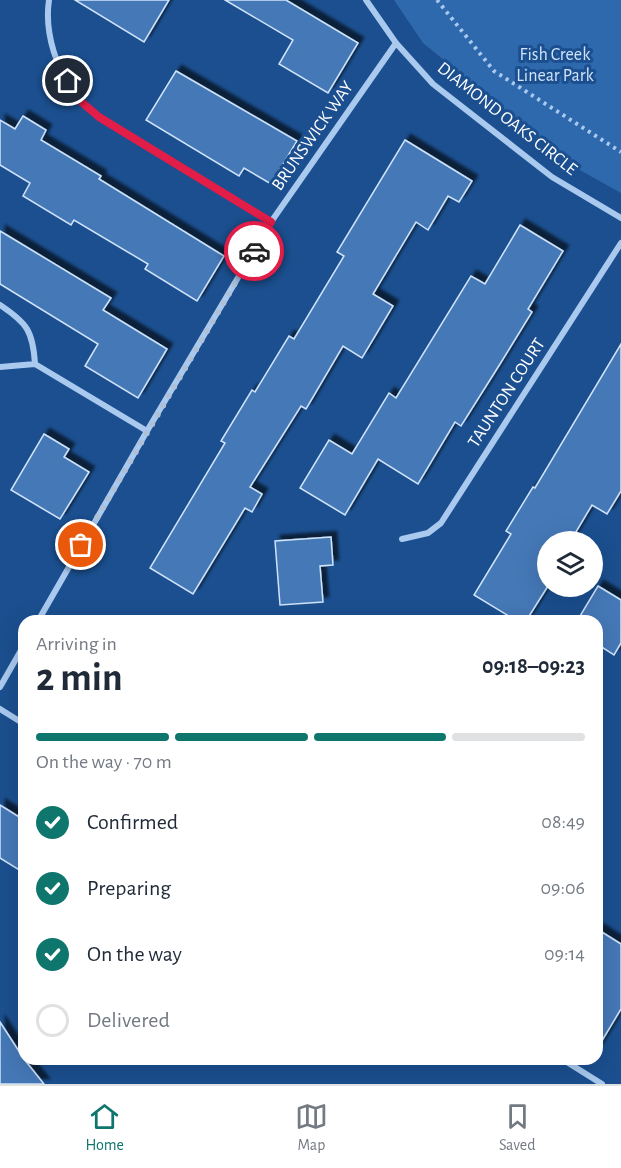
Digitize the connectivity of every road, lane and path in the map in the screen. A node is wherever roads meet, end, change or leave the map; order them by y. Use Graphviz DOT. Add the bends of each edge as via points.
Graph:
graph roads {
  1 [pos="49,0"];
  2 [pos="366,0"];
  3 [pos="437,0"];
  4 [pos="396,43"];
  5 [pos="621,152"];
  6 [pos="621,218"];
  7 [pos="271,222"];
  8 [pos="621,243"];
  9 [pos="0,305"];
  10 [pos="35,364"];
  11 [pos="0,367"];
  12 [pos="147,431"];
  13 [pos="402,539"];
  14 [pos="41,615"];
  15 [pos="18,656"];
  16 [pos="0,687"];
  17 [pos="0,710"];
  18 [pos="18,720"];
  19 [pos="572,1065"];
  20 [pos="602,1084"];
  1 -- 7 [label="street" via="46,18 57,62 78,99 99,117"];
  2 -- 4 [label="street, DIAMOND OAKS CIRCLE"];
  3 -- 5 [label="path" via="494,71"];
  4 -- 6 [label="street, DIAMOND OAKS CIRCLE" via="433,84 552,177"];
  4 -- 7 [label="street, BRUNSWICK WAY"];
  7 -- 12 [label="street, BRUNSWICK WAY"];
  8 -- 13 [label="street, TAUNTON COURT" via="441,524 428,533"];
  9 -- 10 [label="street" via="29,329"];
  10 -- 11 [label="street"];
  10 -- 12 [label="street"];
  12 -- 14 [label="street, BRUNSWICK WAY"];
  15 -- 16 [label="street"];
  17 -- 18 [label="street"];
  19 -- 20 [label="street"];
}
